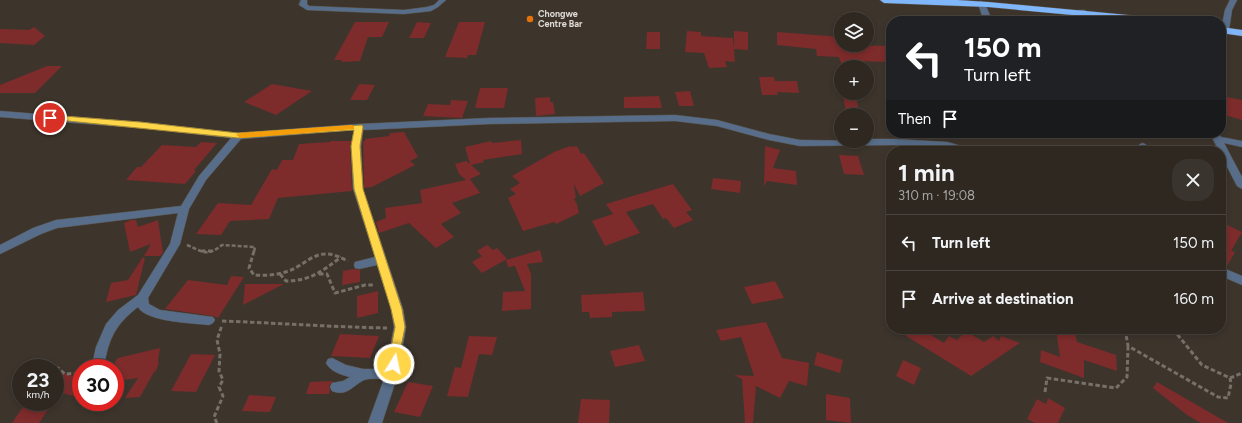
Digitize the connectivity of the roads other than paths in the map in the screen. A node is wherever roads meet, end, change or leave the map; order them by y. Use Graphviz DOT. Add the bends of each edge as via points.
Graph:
graph roads {
  1 [pos="304,0"];
  2 [pos="443,0"];
  3 [pos="884,0"];
  4 [pos="1234,0"];
  5 [pos="981,4"];
  6 [pos="1082,12"];
  7 [pos="986,16"];
  8 [pos="1084,16"];
  9 [pos="1117,16"];
  10 [pos="1226,21"];
  11 [pos="1226,30"];
  12 [pos="1242,33"];
  13 [pos="0,114"];
  14 [pos="359,127"];
  15 [pos="238,136"];
  16 [pos="1222,138"];
  17 [pos="1242,144"];
  18 [pos="951,146"];
  19 [pos="1226,156"];
  20 [pos="1242,186"];
  21 [pos="184,208"];
  22 [pos="0,250"];
  23 [pos="381,260"];
  24 [pos="359,266"];
  25 [pos="1226,273"];
  26 [pos="1242,281"];
  27 [pos="142,298"];
  28 [pos="209,320"];
  29 [pos="99,359"];
  30 [pos="332,363"];
  31 [pos="363,374"];
  32 [pos="392,374"];
  33 [pos="336,387"];
  34 [pos="376,423"];
  1 -- 2 [label="street" via="303,5 307,8 404,12 428,9"];
  3 -- 5 [label="highway"];
  4 -- 10 [label="street"];
  5 -- 6 [label="highway"];
  5 -- 7 [label="street"];
  6 -- 8 [label="street"];
  6 -- 9 [label="highway"];
  11 -- 12 [label="highway"];
  13 -- 15 [label="street"];
  14 -- 15 [label="street"];
  14 -- 18 [label="street" via="489,121 675,118 717,123 800,143 900,142"];
  14 -- 23 [label="street" via="356,146 358,189"];
  15 -- 21 [label="street" via="202,178"];
  16 -- 17 [label="street"];
  19 -- 20 [label="street"];
  21 -- 22 [label="street" via="56,224"];
  21 -- 27 [label="street" via="175,244"];
  23 -- 24 [label="street"];
  23 -- 32 [label="street" via="397,309 400,327"];
  25 -- 26 [label="street"];
  27 -- 28 [label="street" via="144,307 159,314"];
  27 -- 29 [label="street" via="122,313 110,327"];
  30 -- 31 [label="street" via="343,370"];
  31 -- 32 [label="street"];
  31 -- 33 [label="street" via="345,387"];
  32 -- 34 [label="street"];
}
